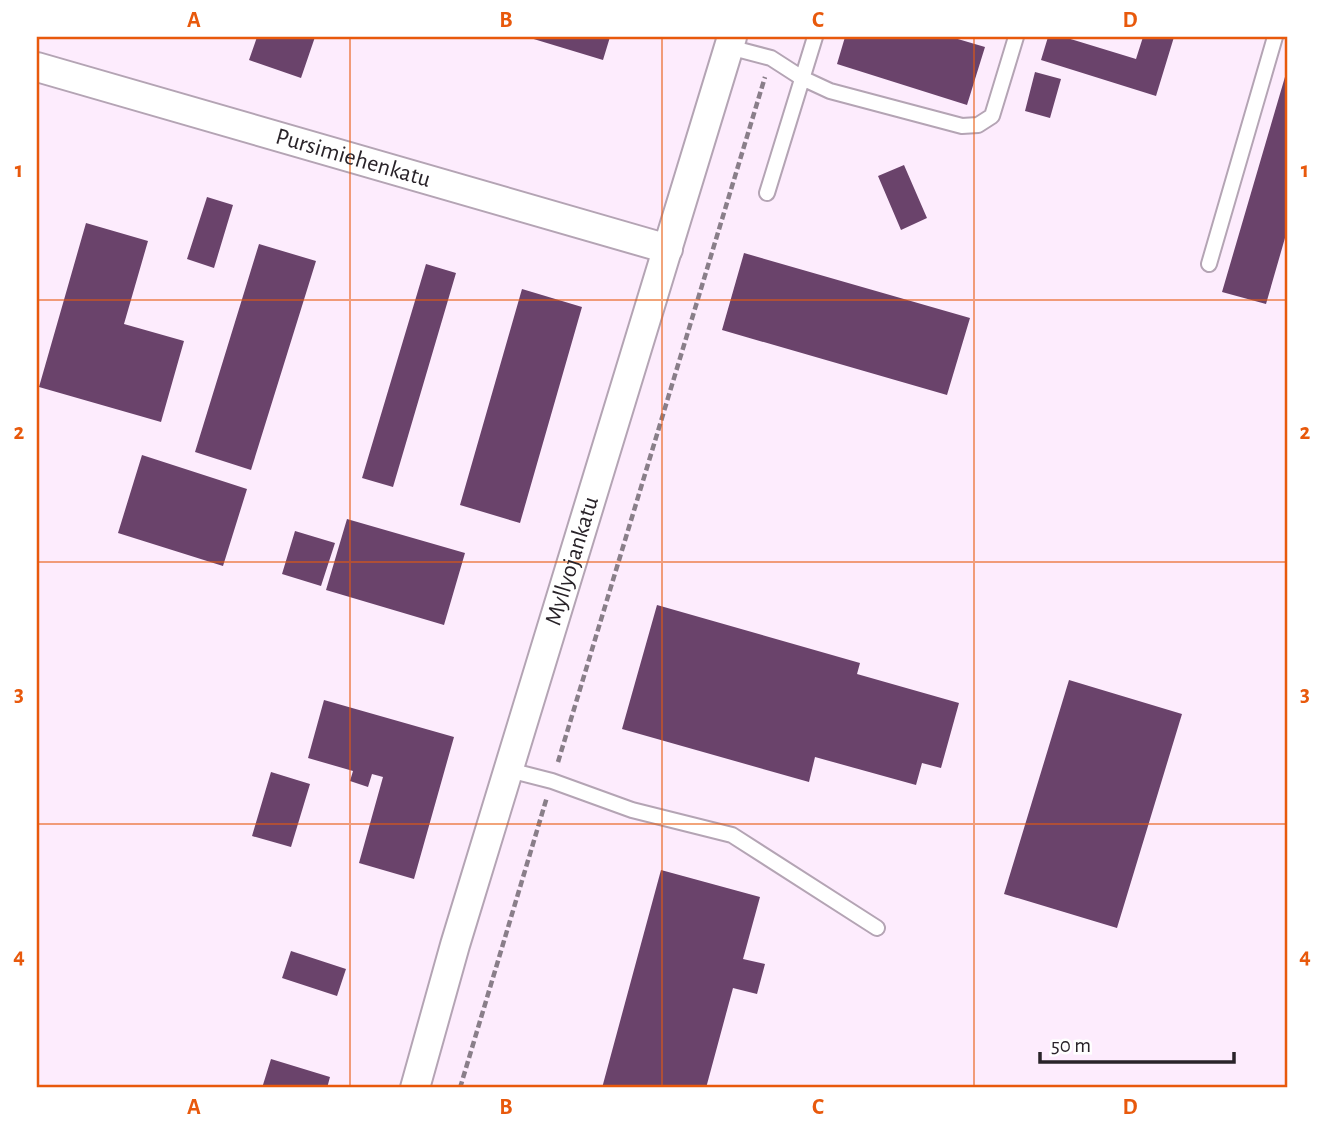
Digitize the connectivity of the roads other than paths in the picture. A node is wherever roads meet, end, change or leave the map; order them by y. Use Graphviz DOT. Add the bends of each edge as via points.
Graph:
graph roads {
  1 [pos="815,37"];
  2 [pos="1016,37"];
  3 [pos="1275,37"];
  4 [pos="731,42"];
  5 [pos="37,67"];
  6 [pos="802,78"];
  7 [pos="767,193"];
  8 [pos="668,250"];
  9 [pos="1209,264"];
  10 [pos="509,770"];
  11 [pos="877,928"];
  12 [pos="415,1088"];
  1 -- 6 [label="lane"];
  2 -- 6 [label="lane" via="992,116 978,125 946,122 830,91"];
  3 -- 9 [label="lane"];
  4 -- 6 [label="lane" via="771,58"];
  4 -- 8 [label="street, Myllyojankatu"];
  5 -- 8 [label="street, Pursimiehenkatu"];
  6 -- 7 [label="lane"];
  8 -- 10 [label="street, Myllyojankatu"];
  10 -- 11 [label="lane" via="632,810 733,835"];
  10 -- 12 [label="street, Myllyojankatu"];
}
